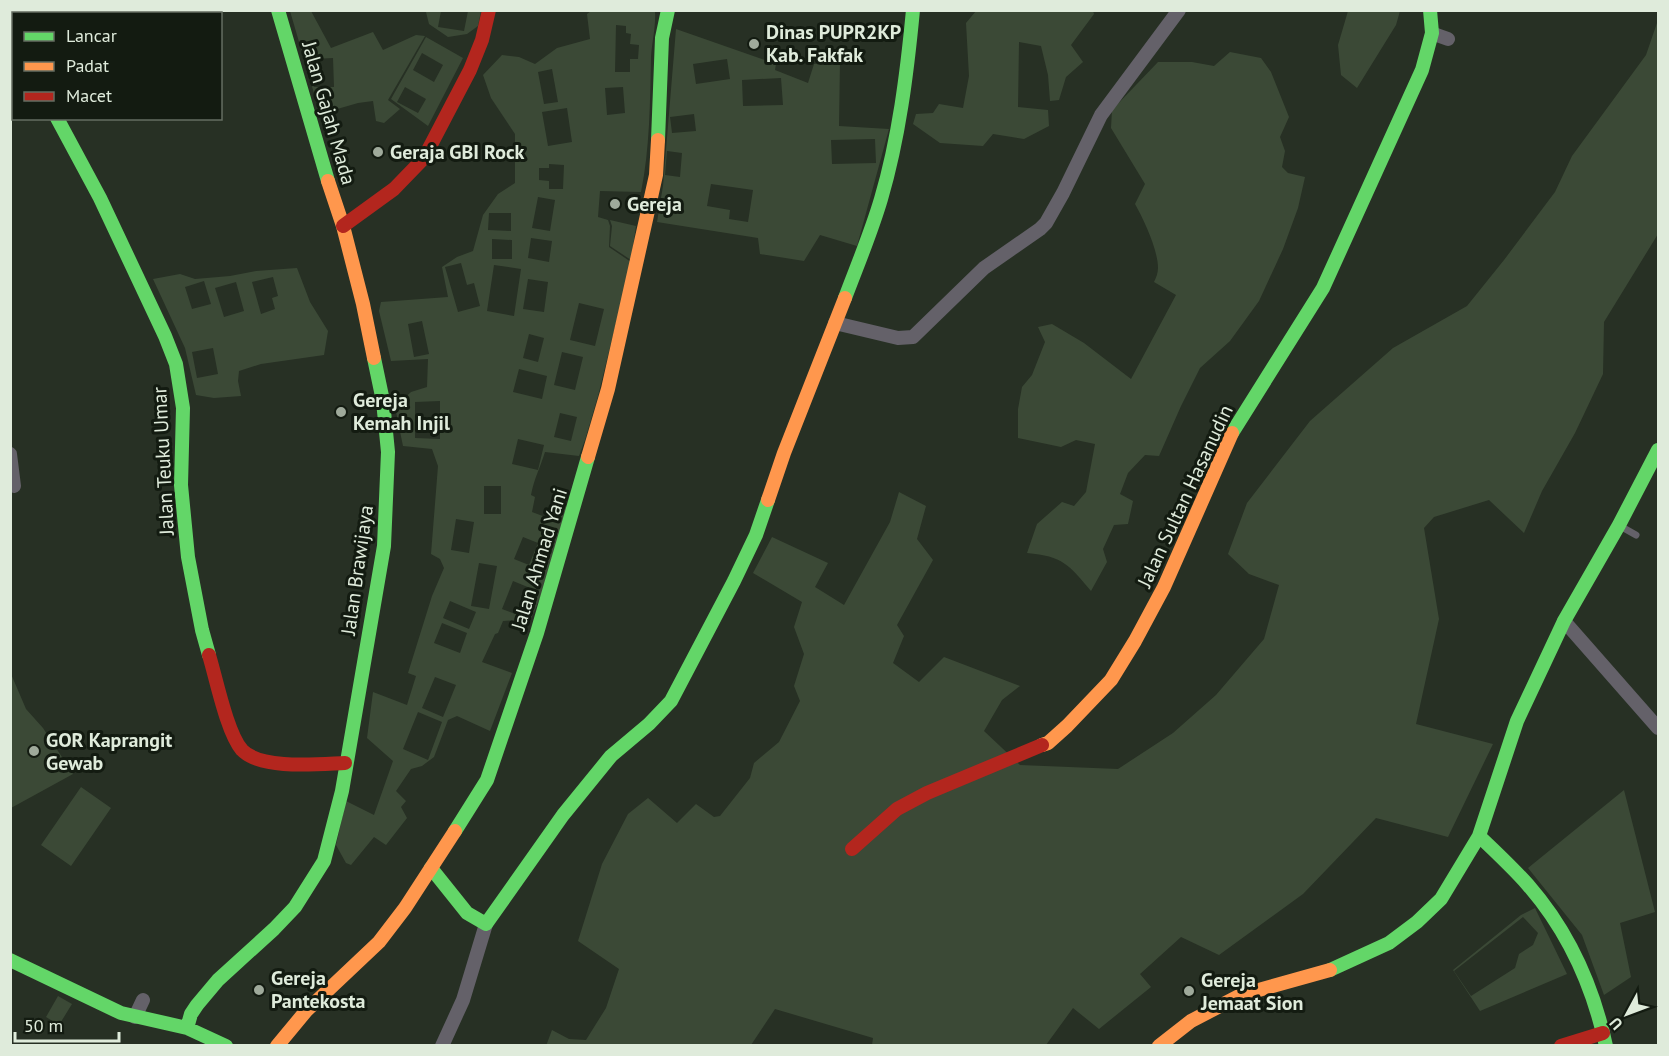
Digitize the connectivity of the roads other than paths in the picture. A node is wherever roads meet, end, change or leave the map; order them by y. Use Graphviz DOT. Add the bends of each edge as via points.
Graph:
graph roads {
  1 [pos="278,10"];
  2 [pos="489,10"];
  3 [pos="668,10"];
  4 [pos="913,10"];
  5 [pos="1179,10"];
  6 [pos="1430,10"];
  7 [pos="1434,34"];
  8 [pos="1448,39"];
  9 [pos="58,120"];
  10 [pos="343,226"];
  11 [pos="836,323"];
  12 [pos="1659,450"];
  13 [pos="10,454"];
  14 [pos="14,486"];
  15 [pos="1619,525"];
  16 [pos="1636,535"];
  17 [pos="1564,621"];
  18 [pos="1659,728"];
  19 [pos="345,763"];
  20 [pos="1479,836"];
  21 [pos="852,849"];
  22 [pos="431,868"];
  23 [pos="486,924"];
  24 [pos="10,960"];
  25 [pos="143,1000"];
  26 [pos="135,1017"];
  27 [pos="187,1028"];
  28 [pos="1604,1039"];
  29 [pos="226,1046"];
  30 [pos="277,1046"];
  31 [pos="442,1046"];
  32 [pos="1159,1046"];
  33 [pos="1562,1046"];
  1 -- 10 [label="main road, Jalan Gajah Mada"];
  2 -- 10 [label="main road" via="474,60 421,162"];
  3 -- 22 [label="main road, Jalan Ahmad Yani" via="662,38 656,175 599,423 537,633 490,770 481,791"];
  4 -- 11 [label="main road" via="892,156 881,200"];
  5 -- 11 [label="street" via="1101,115 1046,223 984,268 913,337 898,338"];
  6 -- 7 [label="main road, Jalan Sultan Hasanudin"];
  7 -- 8 [label="street"];
  7 -- 21 [label="main road, Jalan Sultan Hasanudin" via="1422,70 1323,288 1234,429 1164,587 1111,680 1048,743 927,792 897,809"];
  9 -- 19 [label="main road, Jalan Teuku Umar" via="104,207 176,364 183,408 181,485 188,557 204,639 233,736 240,747 256,758"];
  10 -- 19 [label="main road, Jalan Brawijaya" via="381,390 388,452 384,546"];
  11 -- 23 [label="main road" via="756,535 671,701 611,756 563,815"];
  12 -- 15 [label="main road"];
  13 -- 14 [label="street"];
  15 -- 16 [label="lane"];
  15 -- 17 [label="main road"];
  17 -- 18 [label="street"];
  17 -- 20 [label="main road" via="1517,721"];
  19 -- 27 [label="main road, Jalan Brawijaya" via="324,861 310,886 274,929 204,996 193,1010"];
  20 -- 28 [label="main road" via="1533,890 1573,947"];
  20 -- 32 [label="main road" via="1441,899 1389,943 1324,973 1242,995 1191,1021"];
  22 -- 23 [label="main road" via="467,913"];
  22 -- 30 [label="main road, Jalan Ahmad Yani" via="379,942 306,1011"];
  23 -- 31 [label="street" via="463,1000"];
  24 -- 26 [label="main road"];
  25 -- 26 [label="street"];
  26 -- 27 [label="main road"];
  27 -- 29 [label="main road"];
  28 -- 33 [label="main road"];
}
